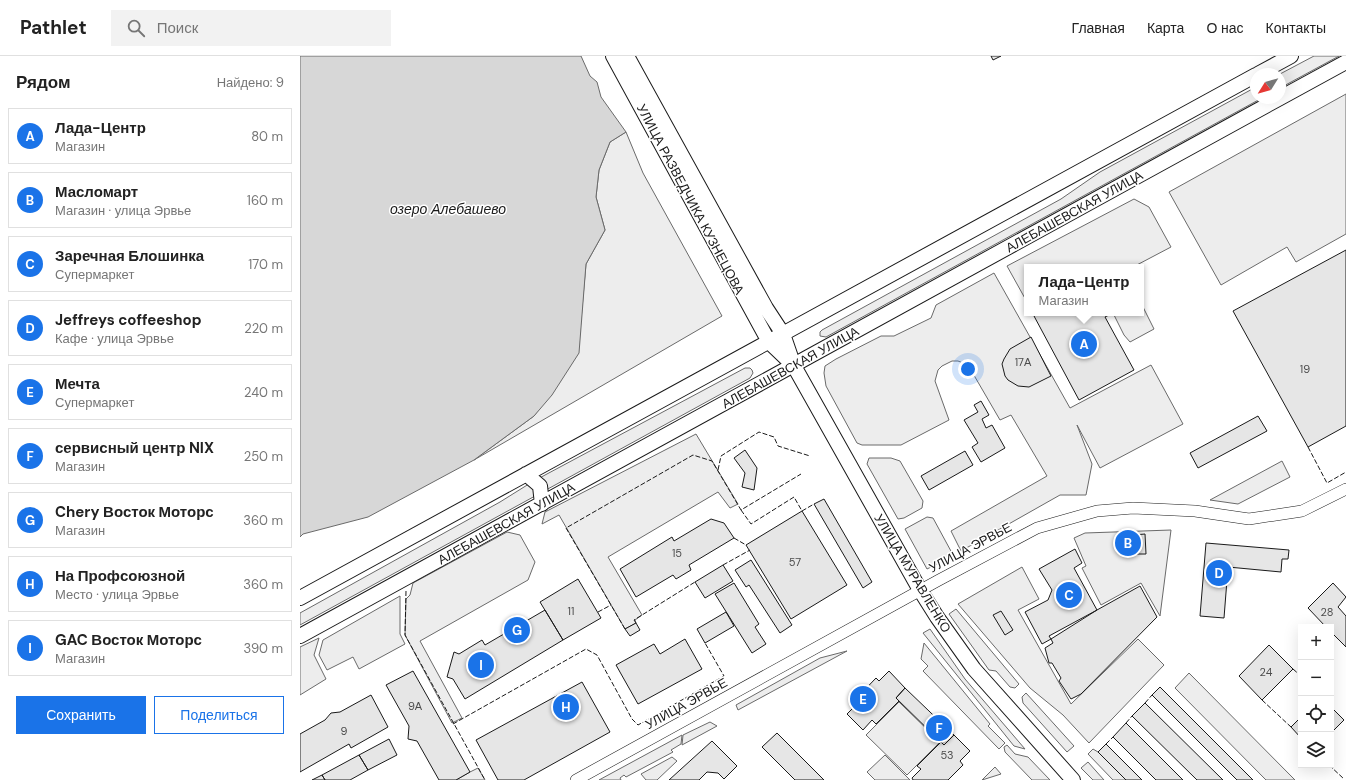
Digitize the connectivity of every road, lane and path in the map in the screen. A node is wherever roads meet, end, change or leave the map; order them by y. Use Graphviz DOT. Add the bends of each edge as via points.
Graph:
graph roads {
  1 [pos="613,56"];
  2 [pos="628,56"];
  3 [pos="1291,56"];
  4 [pos="1346,62"];
  5 [pos="1270,68"];
  6 [pos="1250,79"];
  7 [pos="1286,95"];
  8 [pos="1269,104"];
  9 [pos="783,334"];
  10 [pos="769,342"];
  11 [pos="794,366"];
  12 [pos="526,474"];
  13 [pos="1346,489"];
  14 [pos="542,504"];
  15 [pos="920,590"];
  16 [pos="300,598"];
  17 [pos="300,636"];
  18 [pos="576,780"];
  19 [pos="1073,780"];
  1 -- 10 [label="main road, УЛИЦА РАЗВЕДЧИКА КУЗНЕЦОВА"];
  2 -- 9 [label="main road, УЛИЦА РАЗВЕДЧИКА КУЗНЕЦОВА" via="766,308"];
  3 -- 5 [label="main road"];
  4 -- 7 [label="main road, АЛЕБАШЕВСКАЯ УЛИЦА"];
  6 -- 9 [label="main road"];
  8 -- 11 [label="main road, АЛЕБАШЕВСКАЯ УЛИЦА"];
  9 -- 10 [label="main road"];
  9 -- 11 [label="main road, УЛИЦА РАЗВЕДЧИКА КУЗНЕЦОВА"];
  10 -- 11 [label="main road, УЛИЦА РАЗВЕДЧИКА КУЗНЕЦОВА"];
  10 -- 12 [label="main road"];
  11 -- 14 [label="main road, АЛЕБАШЕВСКАЯ УЛИЦА"];
  11 -- 15 [label="main road, УЛИЦА МУРАВЛЕНКО"];
  12 -- 14 [label="main road" via="540,486"];
  12 -- 16 [label="main road"];
  13 -- 15 [label="street, УЛИЦА ЭРВЬЕ" via="1302,511 1249,519 1196,511 1132,508 1097,511 1037,528"];
  14 -- 17 [label="main road, АЛЕБАШЕВСКАЯ УЛИЦА"];
  15 -- 18 [label="street, УЛИЦА ЭРВЬЕ"];
  15 -- 19 [label="main road, УЛИЦА МУРАВЛЕНКО" via="974,669"];
}
